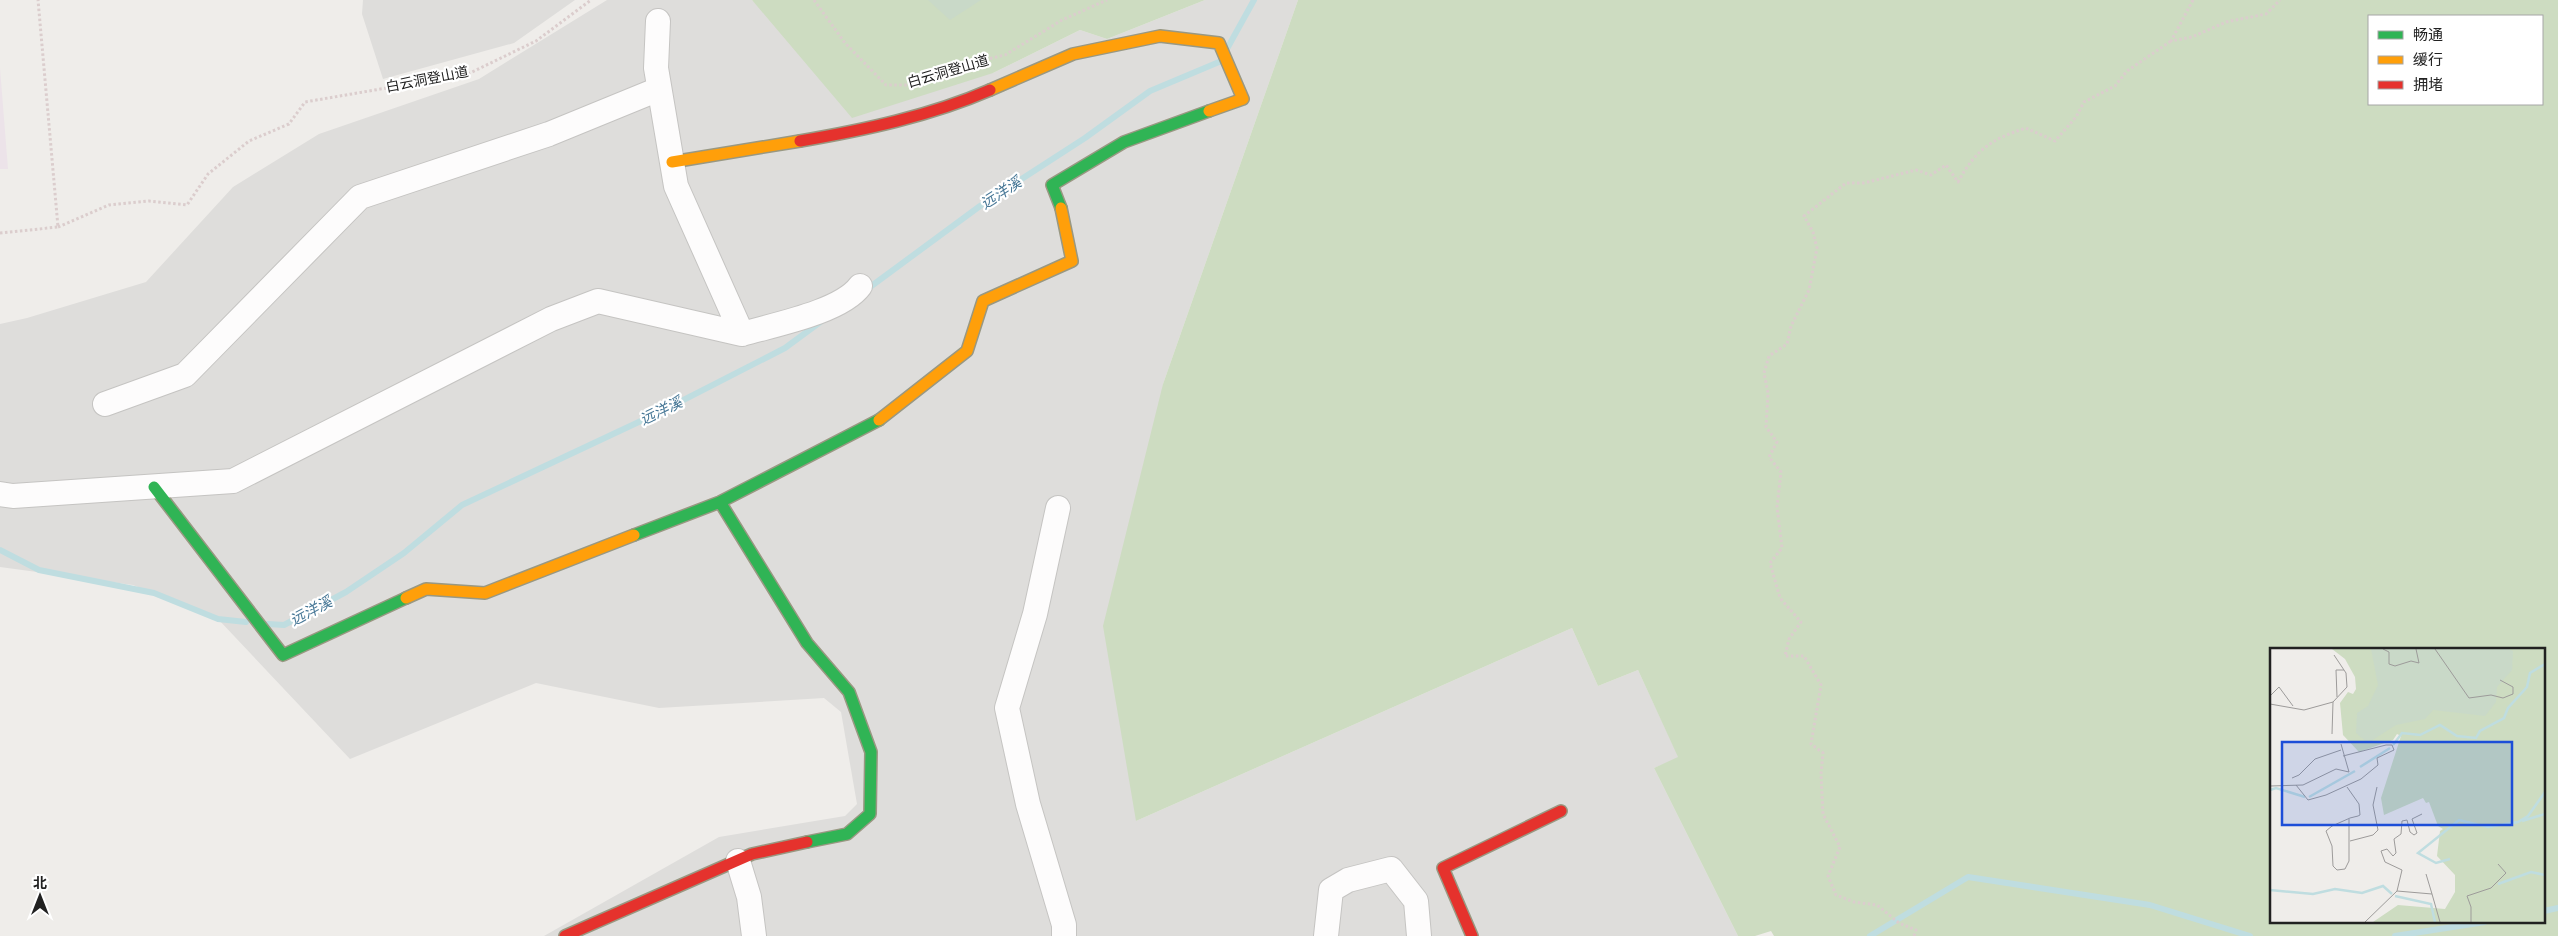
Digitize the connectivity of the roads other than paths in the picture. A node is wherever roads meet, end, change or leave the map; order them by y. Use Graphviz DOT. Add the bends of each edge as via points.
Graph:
graph roads {
  1 [pos="658,21"];
  2 [pos="659,89"];
  3 [pos="672,162"];
  4 [pos="860,286"];
  5 [pos="742,334"];
  6 [pos="105,404"];
  7 [pos="154,487"];
  8 [pos="0,494"];
  9 [pos="720,502"];
  10 [pos="1058,508"];
  11 [pos="1561,810"];
  12 [pos="738,860"];
  13 [pos="565,936"];
  14 [pos="754,936"];
  15 [pos="1064,936"];
  16 [pos="1326,936"];
  17 [pos="1419,936"];
  18 [pos="1472,936"];
  1 -- 2 [label="street" via="656,68"];
  2 -- 3 [label="street"];
  2 -- 6 [label="street" via="549,134 360,197 185,376"];
  3 -- 5 [label="street" via="676,186"];
  3 -- 9 [label="street" via="866,129 960,104 1073,54 1160,36 1219,43 1243,99 1124,142 1052,185 1060,204 1072,261 983,301 967,351 878,421"];
  4 -- 5 [label="street" via="826,310"];
  5 -- 7 [label="street" via="598,301 551,319 233,482"];
  7 -- 8 [label="street" via="13,496"];
  7 -- 9 [label="street" via="283,655 426,589 485,593"];
  9 -- 12 [label="street" via="807,643 849,692 870,752 870,814 847,834 752,854"];
  10 -- 15 [label="street" via="1035,614 1008,708 1028,804 1064,926"];
  11 -- 18 [label="street" via="1443,868"];
  12 -- 13 [label="street"];
  12 -- 14 [label="street" via="749,897"];
  16 -- 17 [label="street" via="1331,890 1348,880 1391,869 1416,901"];
}
